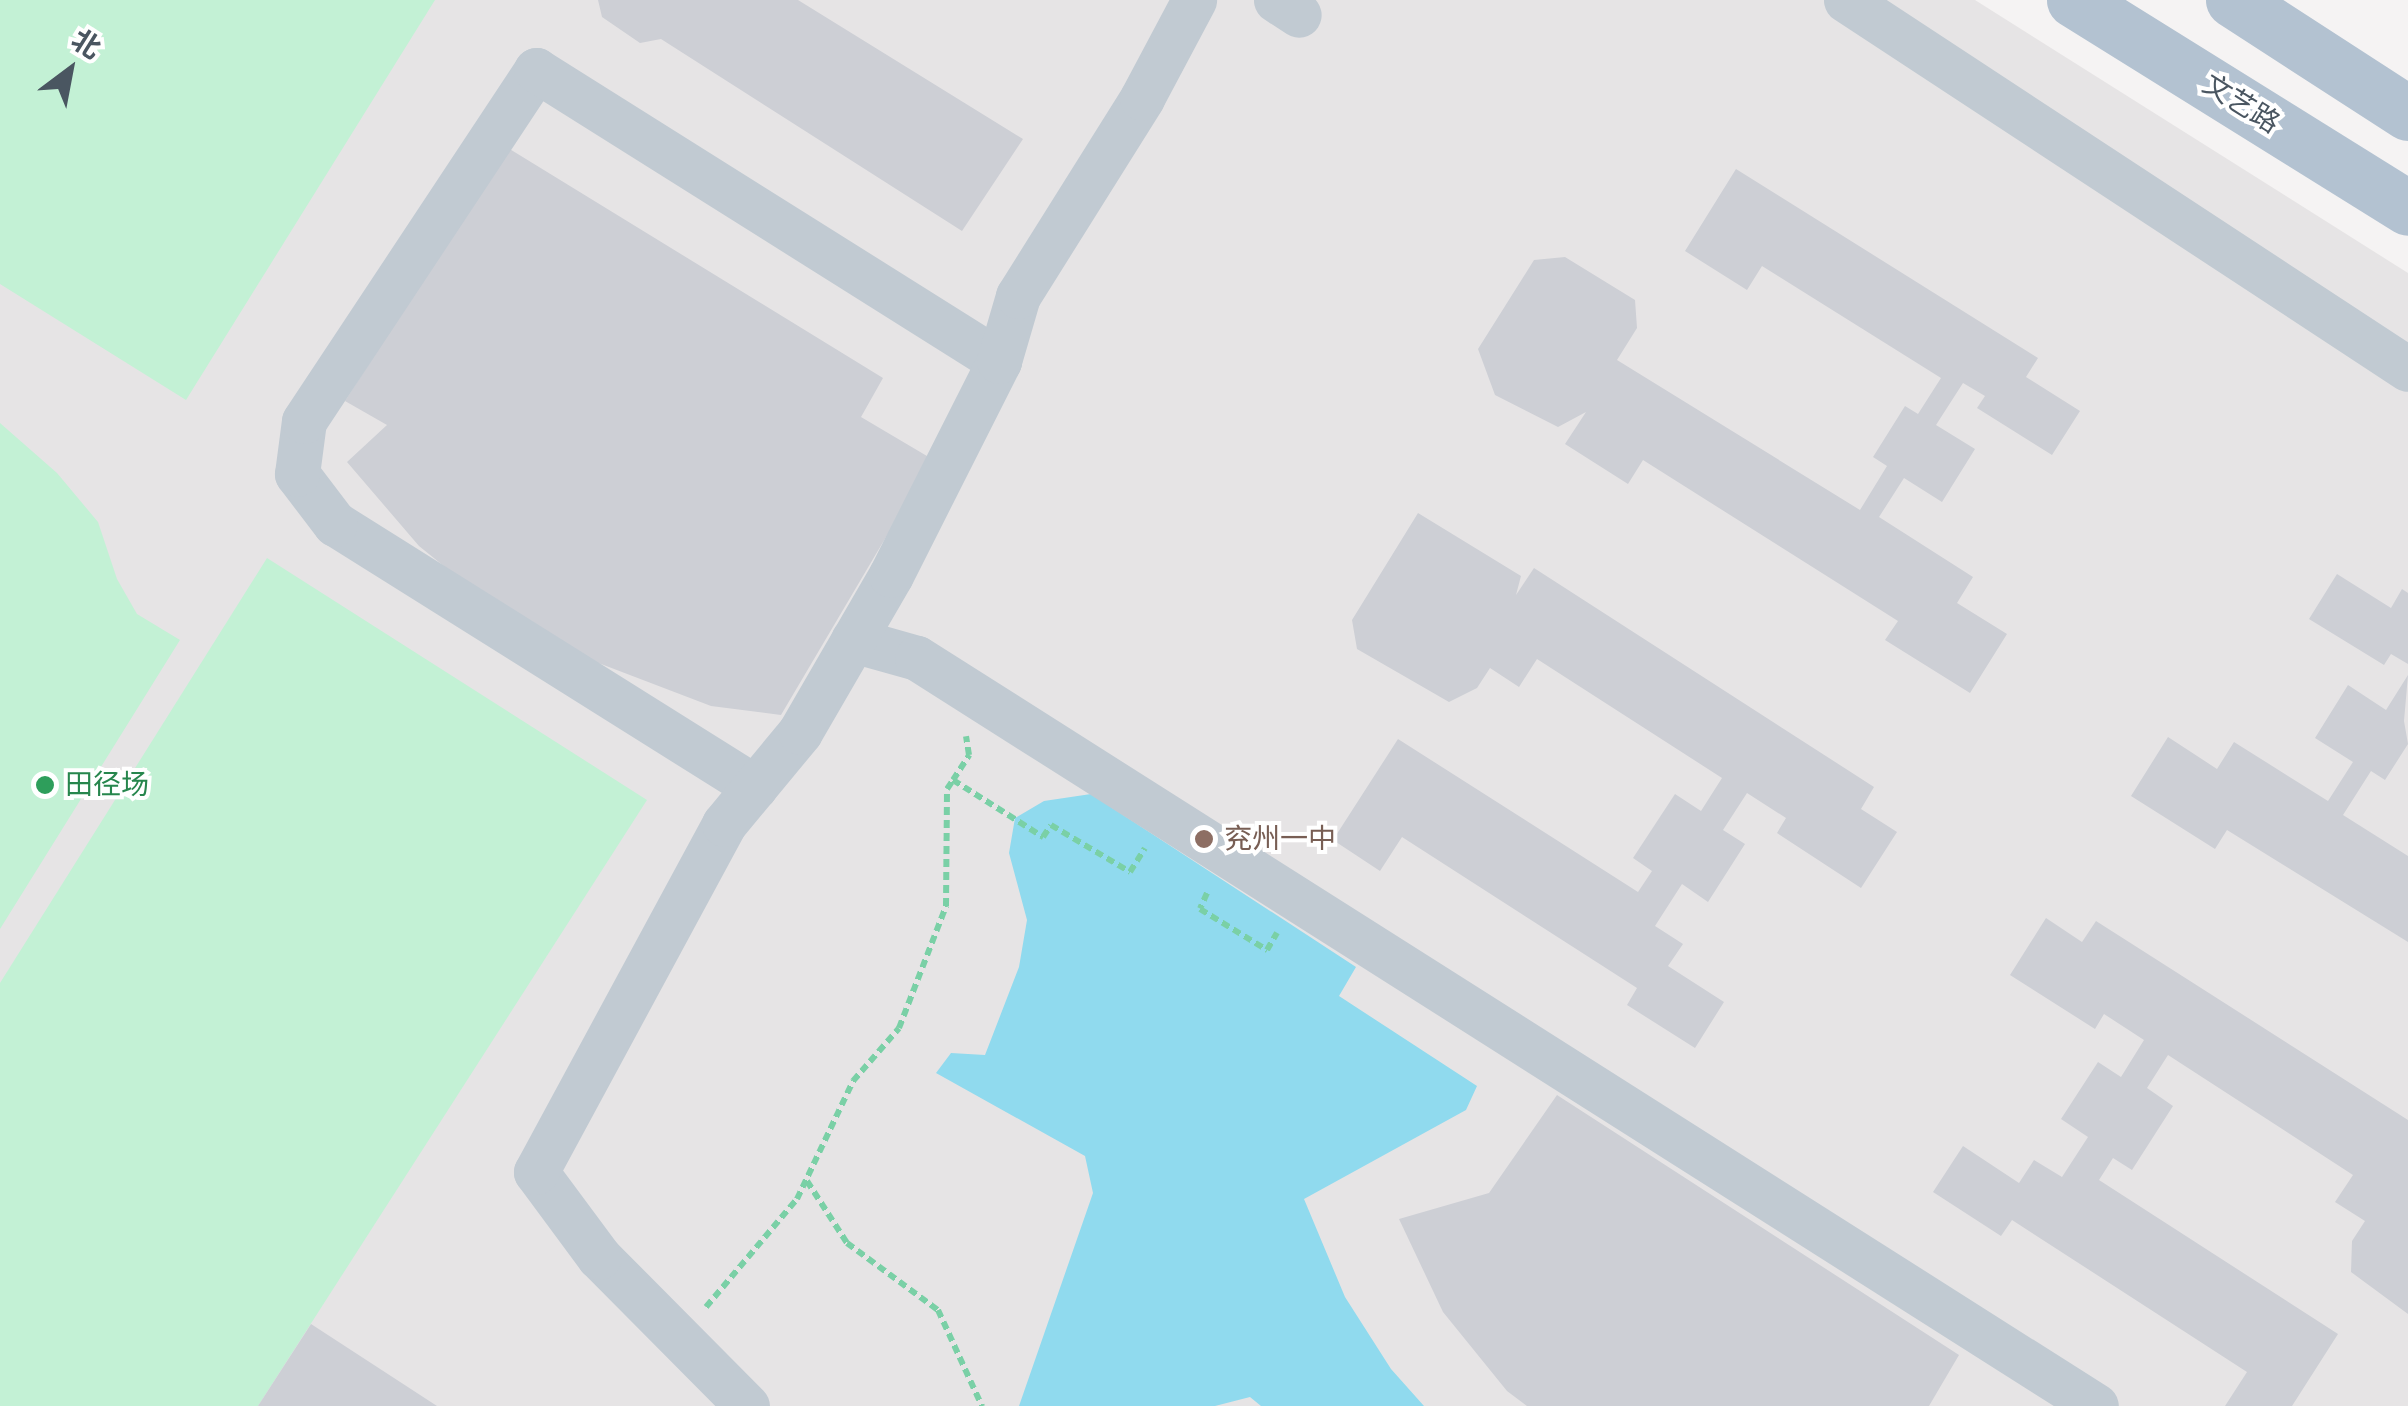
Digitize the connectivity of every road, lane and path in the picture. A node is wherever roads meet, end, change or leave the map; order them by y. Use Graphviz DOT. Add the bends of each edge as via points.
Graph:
graph roads {
  1 [pos="1194,0"];
  2 [pos="1846,0"];
  3 [pos="2074,0"];
  4 [pos="2232,0"];
  5 [pos="2408,113"];
  6 [pos="2408,208"];
  7 [pos="999,360"];
  8 [pos="2408,369"];
  9 [pos="853,640"];
  10 [pos="755,787"];
  11 [pos="1153,834"];
  12 [pos="1159,863"];
  13 [pos="1192,884"];
  14 [pos="1297,899"];
  15 [pos="806,1180"];
  16 [pos="680,1339"];
  17 [pos="747,1406"];
  18 [pos="982,1406"];
  19 [pos="2096,1406"];
  1 -- 7 [label="lane" via="1142,98 1018,296"];
  2 -- 8 [label="lane"];
  3 -- 6 [label="main road, 文艺路"];
  4 -- 5 [label="main road"];
  7 -- 9 [label="lane"];
  7 -- 10 [label="lane" via="536,70 304,421 297,474 335,524"];
  9 -- 10 [label="lane" via="800,732"];
  9 -- 11 [label="lane" via="917,658"];
  10 -- 16 [label="lane" via="724,824 536,1172 599,1256"];
  11 -- 12 [label="path"];
  11 -- 14 [label="lane"];
  11 -- 15 [label="path" via="1130,872 1051,824 1043,836 953,780 947,789 946,906 899,1028 853,1081"];
  13 -- 14 [label="path" via="1209,895 1200,910 1267,950"];
  14 -- 19 [label="lane"];
  15 -- 16 [label="path"];
  15 -- 18 [label="path" via="847,1243 938,1310"];
  16 -- 17 [label="lane"];
}
